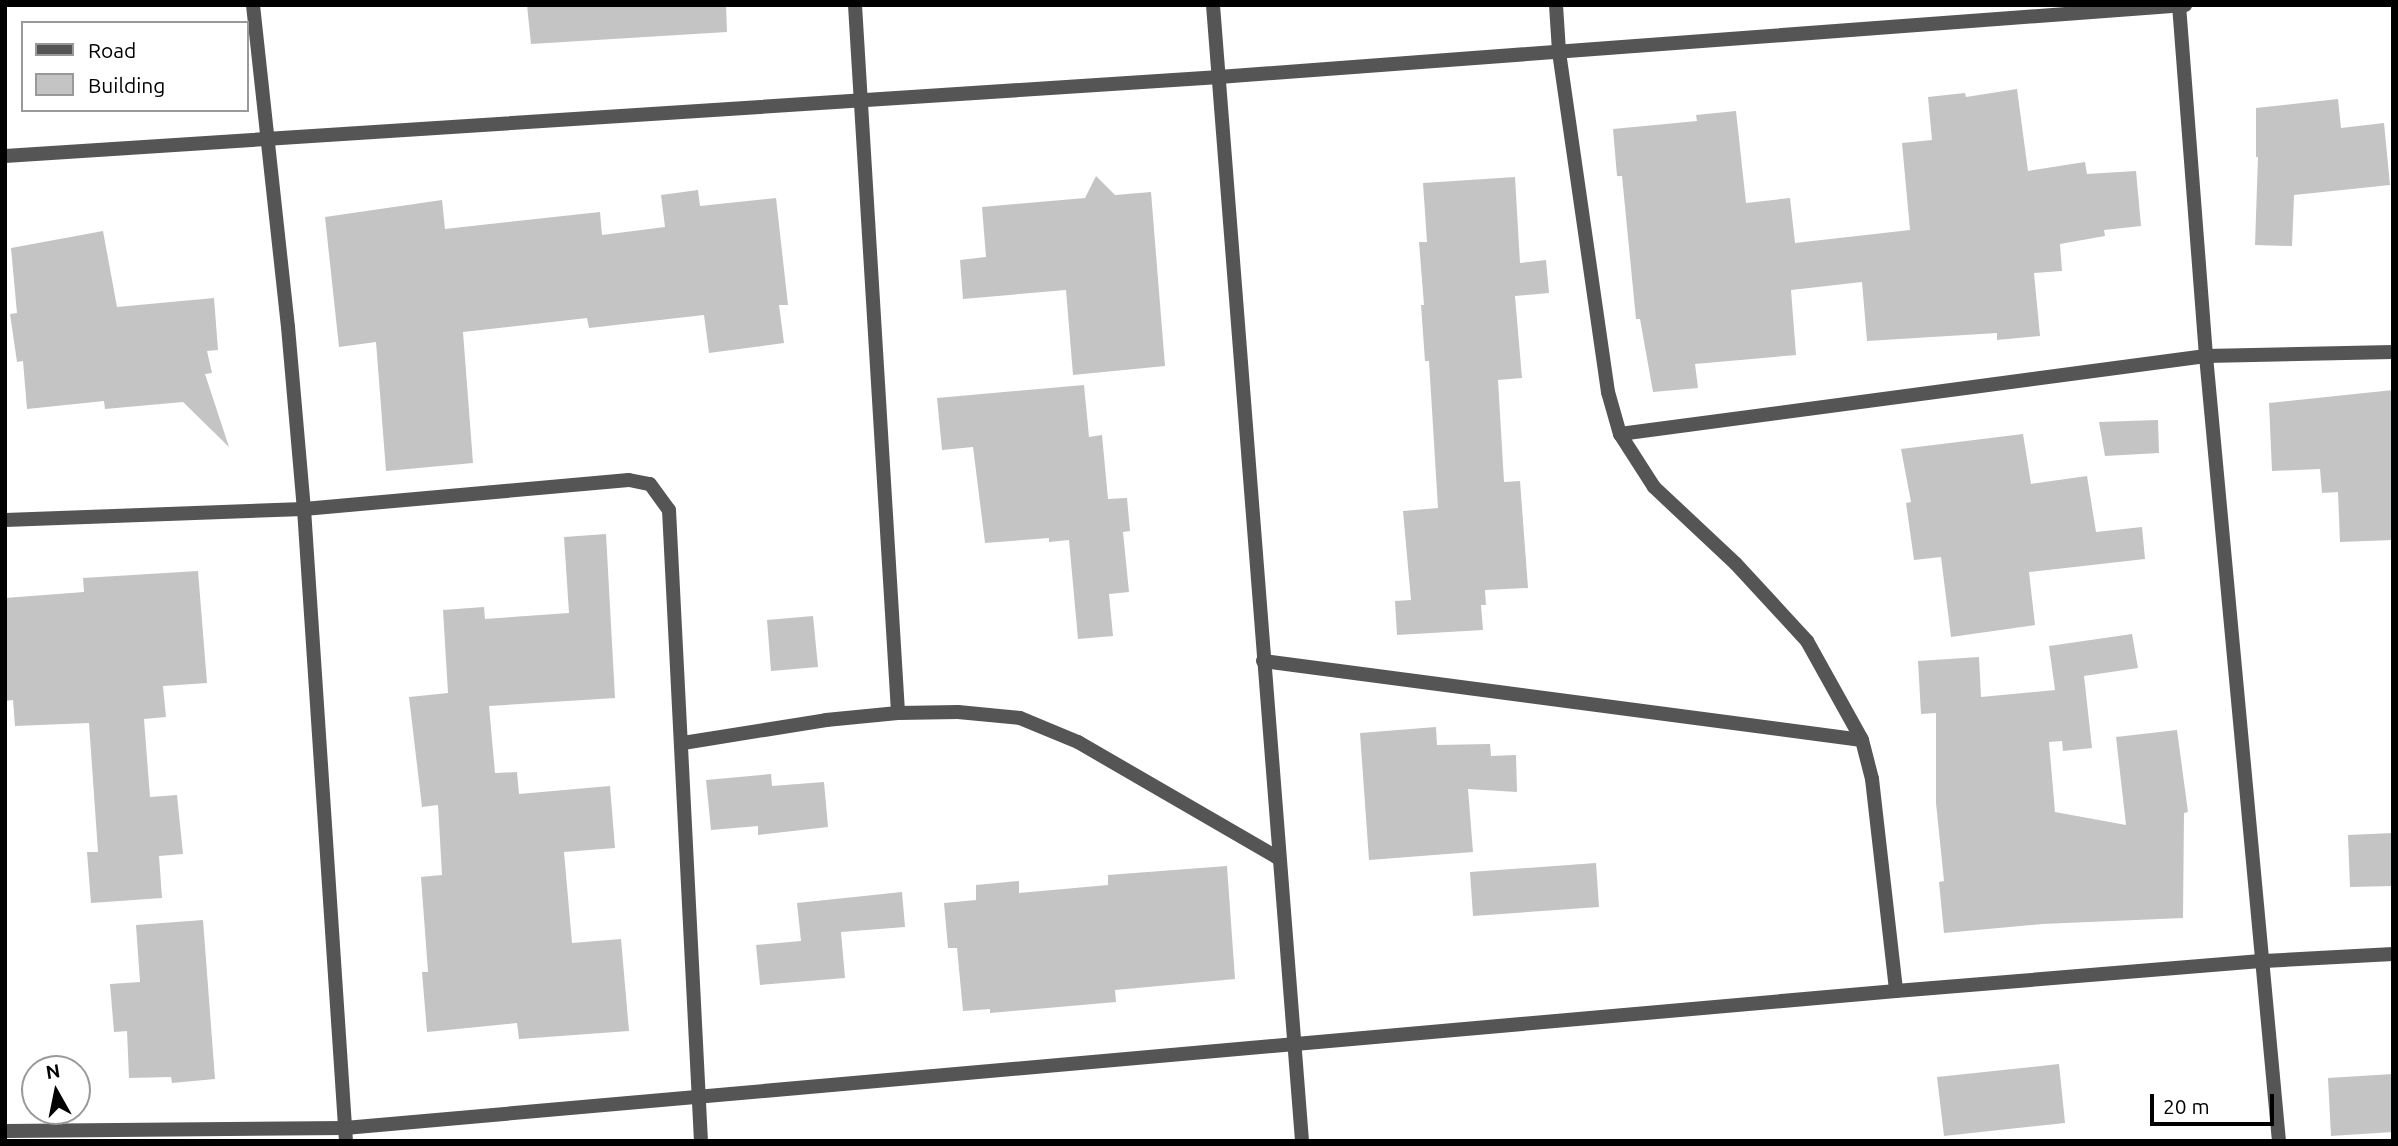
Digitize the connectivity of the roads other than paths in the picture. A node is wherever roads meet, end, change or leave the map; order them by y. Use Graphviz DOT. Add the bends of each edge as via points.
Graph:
graph roads {
  1 [pos="253,5"];
  2 [pos="855,5"];
  3 [pos="1213,5"];
  4 [pos="1556,5"];
  5 [pos="2185,5"];
  6 [pos="2179,6"];
  7 [pos="1559,52"];
  8 [pos="1219,77"];
  9 [pos="859,100"];
  10 [pos="267,138"];
  11 [pos="5,156"];
  12 [pos="2393,352"];
  13 [pos="2206,356"];
  14 [pos="1620,434"];
  15 [pos="304,509"];
  16 [pos="5,520"];
  17 [pos="1263,661"];
  18 [pos="898,713"];
  19 [pos="1862,740"];
  20 [pos="683,743"];
  21 [pos="1278,858"];
  22 [pos="2393,954"];
  23 [pos="2264,961"];
  24 [pos="1896,991"];
  25 [pos="1296,1042"];
  26 [pos="697,1097"];
  27 [pos="5,1131"];
  28 [pos="346,1134"];
  29 [pos="701,1141"];
  30 [pos="1302,1141"];
  31 [pos="2279,1141"];
  1 -- 10 [label="street"];
  2 -- 9 [label="street"];
  3 -- 8 [label="street"];
  4 -- 7 [label="street"];
  5 -- 6 [label="street"];
  6 -- 7 [label="street"];
  6 -- 13 [label="street"];
  7 -- 8 [label="street"];
  7 -- 14 [label="street" via="1608,392"];
  8 -- 9 [label="street"];
  8 -- 17 [label="street"];
  9 -- 10 [label="street"];
  9 -- 18 [label="street"];
  10 -- 11 [label="street"];
  10 -- 15 [label="street"];
  12 -- 13 [label="street"];
  13 -- 14 [label="street"];
  13 -- 23 [label="street"];
  14 -- 19 [label="street" via="1654,487 1736,564 1807,641"];
  15 -- 16 [label="street"];
  15 -- 20 [label="street" via="629,480 650,484 669,509"];
  15 -- 28 [label="street"];
  17 -- 19 [label="street"];
  17 -- 21 [label="street"];
  18 -- 20 [label="street"];
  18 -- 21 [label="street" via="1020,718 1078,742"];
  19 -- 24 [label="street" via="1872,779"];
  20 -- 26 [label="street"];
  21 -- 25 [label="street"];
  22 -- 23 [label="street"];
  23 -- 24 [label="street"];
  23 -- 31 [label="street"];
  24 -- 25 [label="street"];
  25 -- 26 [label="street"];
  25 -- 30 [label="street"];
  26 -- 28 [label="street"];
  26 -- 29 [label="street"];
  27 -- 28 [label="street"];
}
